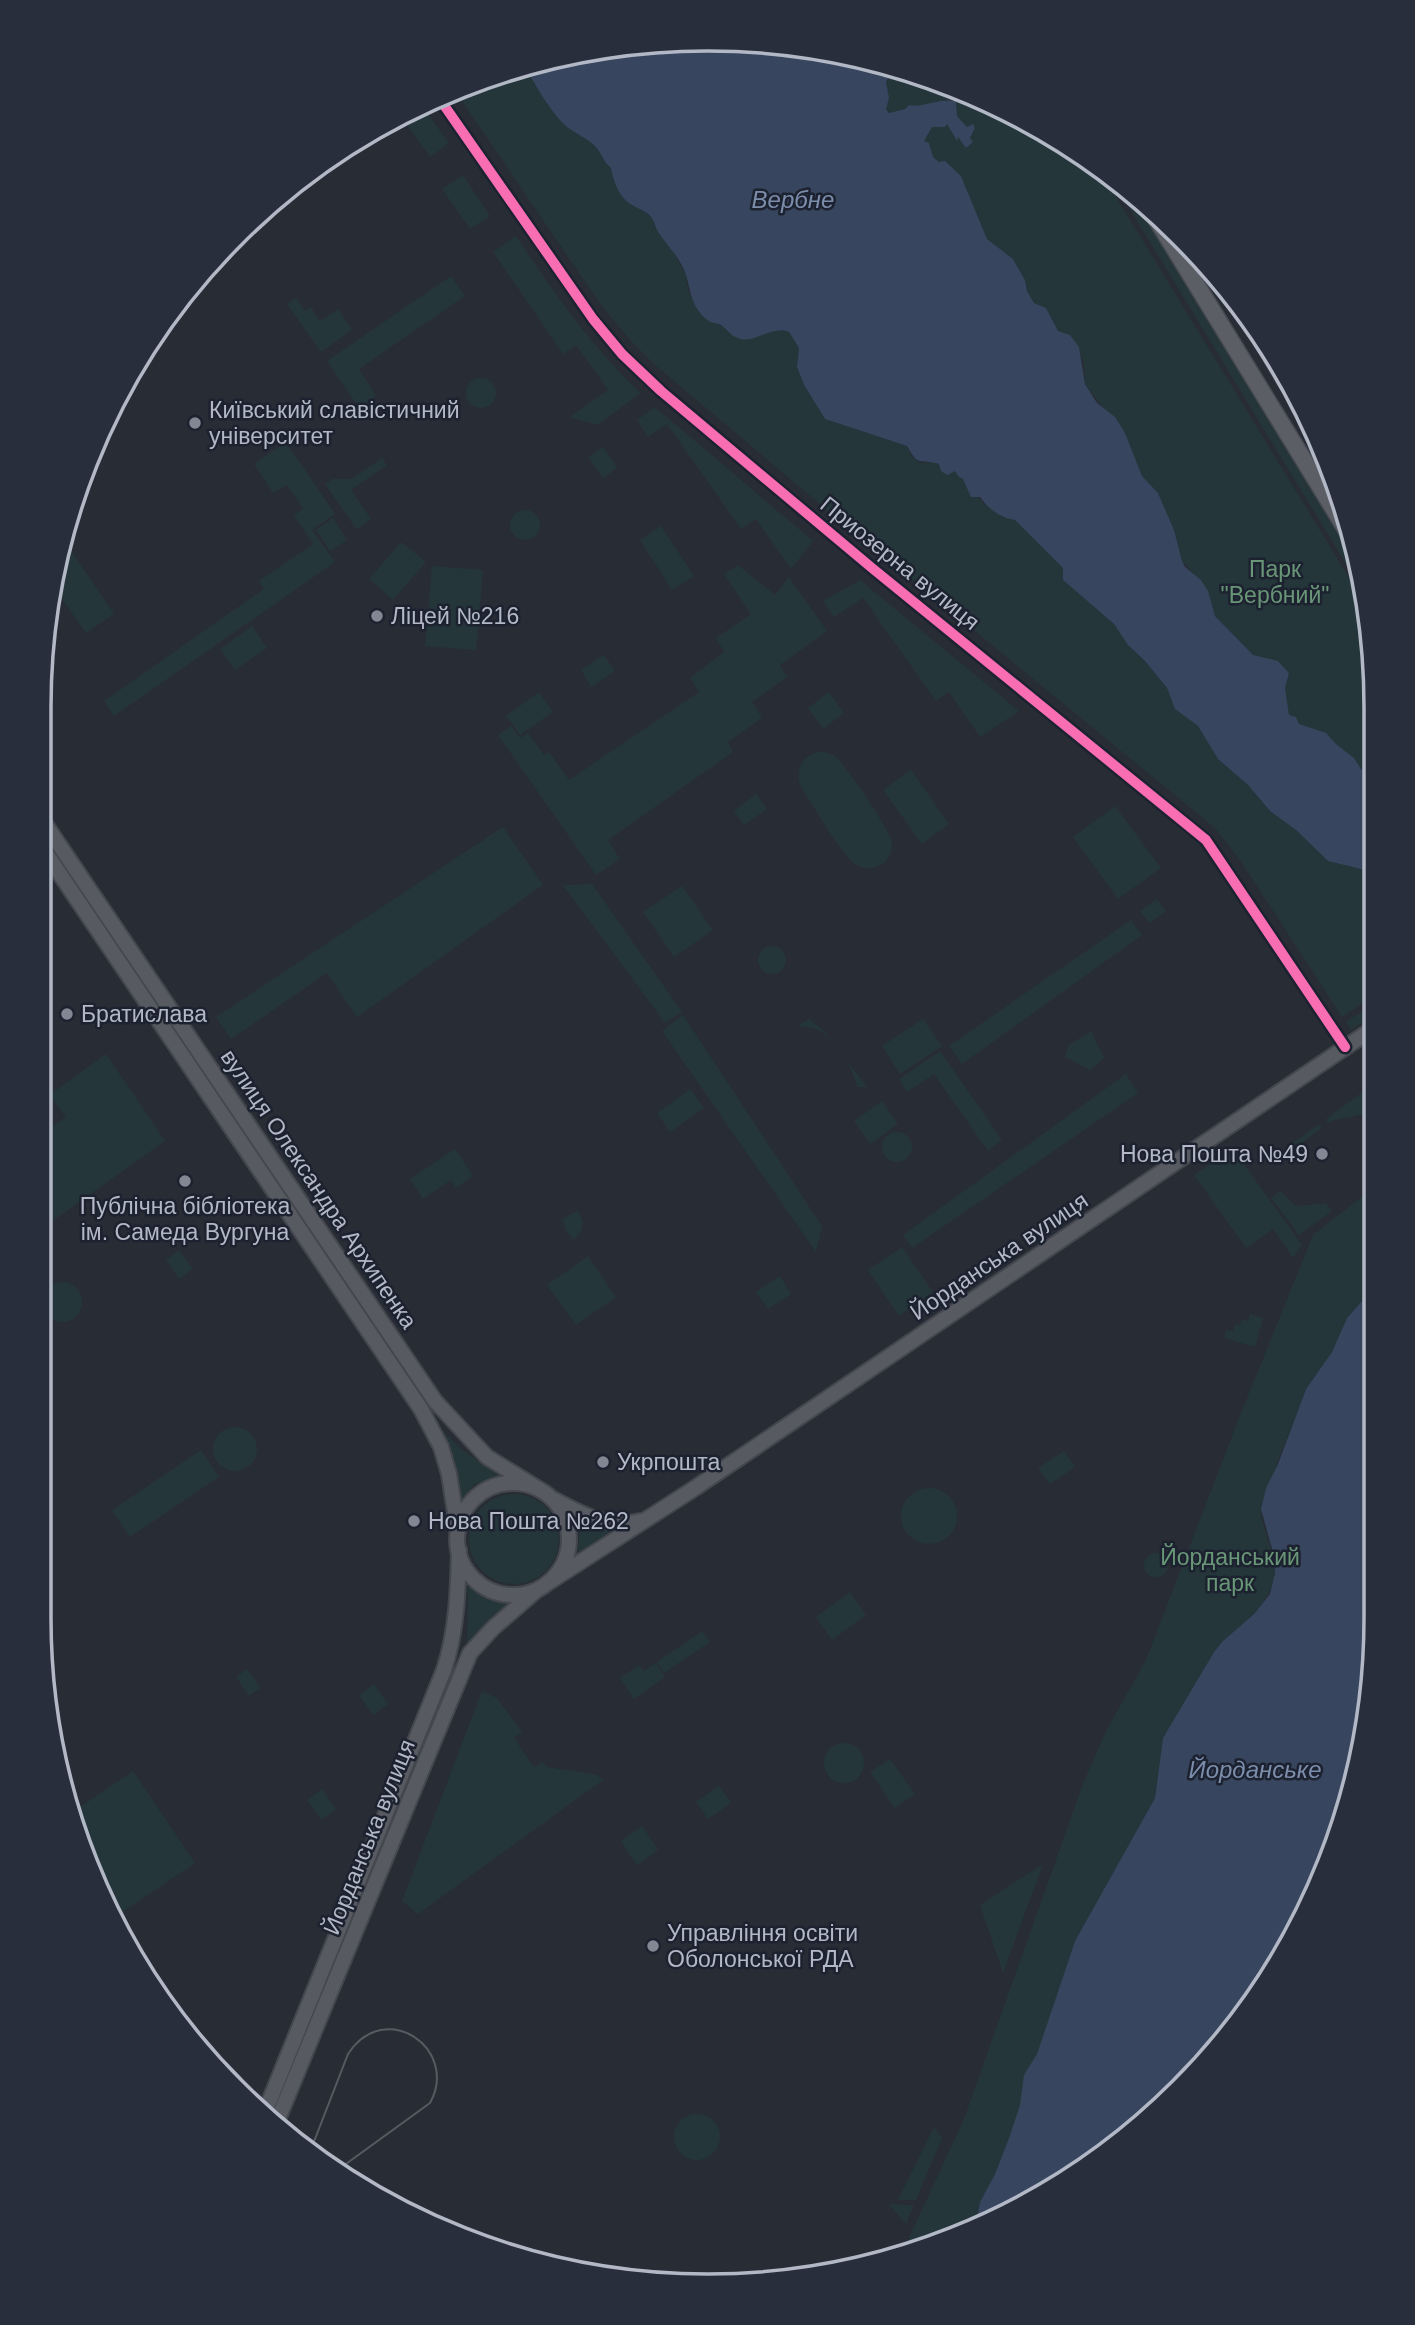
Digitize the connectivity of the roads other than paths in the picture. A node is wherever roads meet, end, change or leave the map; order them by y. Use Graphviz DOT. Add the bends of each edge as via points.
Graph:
graph roads {
  1 [pos="445,106"];
  2 [pos="1170,241"];
  3 [pos="1332,507"];
  4 [pos="51,833"];
  5 [pos="51,861"];
  6 [pos="1364,1035"];
  7 [pos="1345,1047"];
  8 [pos="537,1488"];
  9 [pos="553,1499"];
  10 [pos="649,1519"];
  11 [pos="458,1531"];
  12 [pos="459,1550"];
  13 [pos="542,1587"];
  14 [pos="268,2105"];
  15 [pos="279,2116"];
  1 -- 7 [label="street, Приозерна вулиця" via="622,354 872,568 1206,840"];
  2 -- 3 [label="main road"];
  4 -- 8 [label="main road, вулиця Олександра Архипенка" via="435,1401 487,1457"];
  5 -- 11 [label="main road, вулиця Олександра Архипенка" via="421,1409 441,1447"];
  6 -- 7 [label="main road, Йорданська вулиця"];
  7 -- 10 [label="main road, Йорданська вулиця"];
  8 -- 9 [label="main road"];
  8 -- 11 [label="main road" via="512,1483 487,1490 468,1507"];
  9 -- 10 [label="main road, Йорданська вулиця" via="601,1522 626,1525"];
  9 -- 13 [label="main road" via="567,1524 569,1543 564,1562"];
  10 -- 13 [label="main road, Йорданська вулиця"];
  11 -- 12 [label="main road"];
  12 -- 13 [label="main road" via="468,1571 484,1586 516,1595"];
  12 -- 14 [label="main road, Йорданська вулиця" via="456,1616 444,1670"];
  13 -- 15 [label="main road, Йорданська вулиця" via="470,1653"];
}
